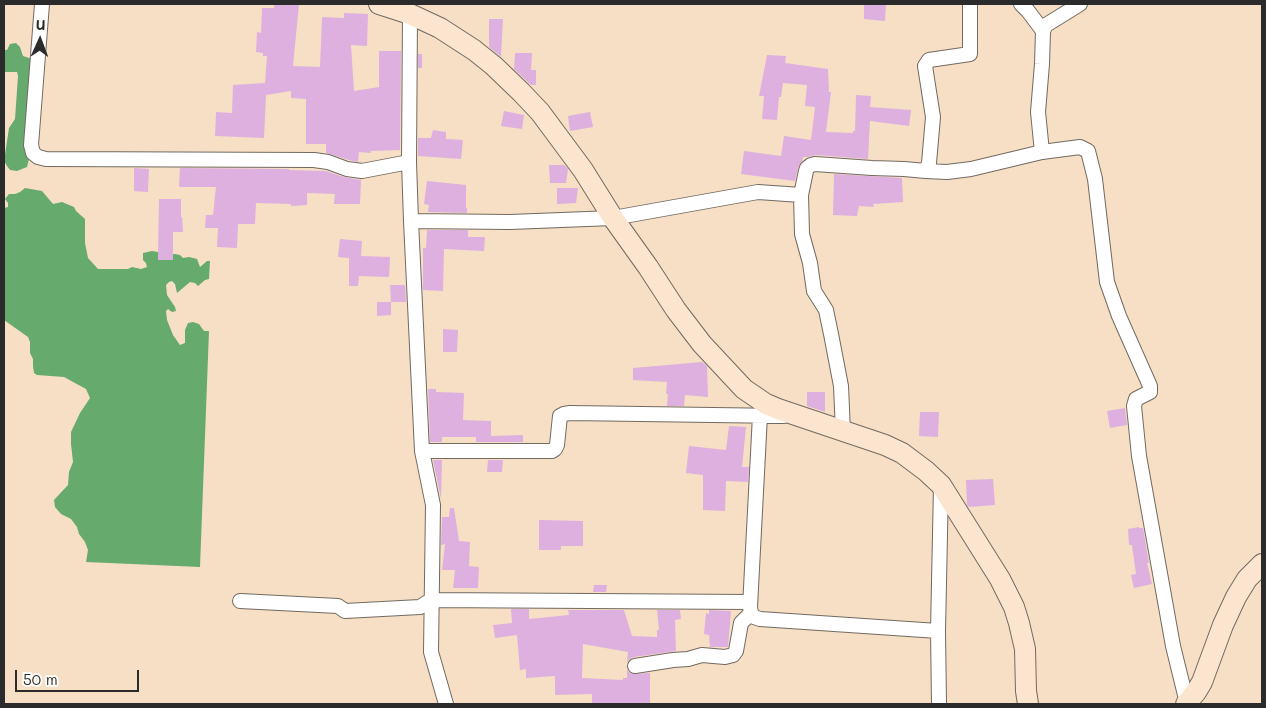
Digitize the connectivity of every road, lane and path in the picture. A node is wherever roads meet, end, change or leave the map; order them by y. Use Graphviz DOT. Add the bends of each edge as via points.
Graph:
graph roads {
  1 [pos="42,4"];
  2 [pos="379,4"];
  3 [pos="970,4"];
  4 [pos="1021,4"];
  5 [pos="1080,4"];
  6 [pos="410,14"];
  7 [pos="1043,31"];
  8 [pos="1042,152"];
  9 [pos="408,162"];
  10 [pos="926,171"];
  11 [pos="801,195"];
  12 [pos="613,218"];
  13 [pos="411,221"];
  14 [pos="760,415"];
  15 [pos="795,416"];
  16 [pos="843,432"];
  17 [pos="422,450"];
  18 [pos="941,485"];
  19 [pos="1262,564"];
  20 [pos="431,600"];
  21 [pos="240,601"];
  22 [pos="750,607"];
  23 [pos="938,631"];
  24 [pos="635,666"];
  25 [pos="449,704"];
  26 [pos="939,704"];
  27 [pos="1028,704"];
  28 [pos="1187,704"];
  1 -- 9 [label="street" via="31,145 38,157 314,160 362,171"];
  2 -- 6 [label="street"];
  3 -- 10 [label="street" via="970,54 929,60 925,66 933,117"];
  4 -- 7 [label="street"];
  5 -- 7 [label="street" via="1046,25"];
  6 -- 9 [label="street"];
  6 -- 12 [label="street" via="440,28 474,50 521,92 583,170"];
  7 -- 8 [label="street" via="1038,112"];
  8 -- 10 [label="street" via="972,169"];
  8 -- 28 [label="street" via="1080,147 1088,151 1095,179 1107,282 1150,386 1150,392 1136,399 1134,406 1139,456 1173,646"];
  9 -- 13 [label="street"];
  10 -- 11 [label="street" via="815,164 807,168"];
  11 -- 12 [label="street" via="758,192"];
  11 -- 16 [label="street" via="802,234 814,292 826,310 836,356"];
  12 -- 13 [label="street"];
  12 -- 15 [label="street" via="676,310 720,364 755,398"];
  13 -- 17 [label="street"];
  14 -- 15 [label="street"];
  14 -- 17 [label="street" via="570,413 560,416 557,445 552,451"];
  14 -- 22 [label="street"];
  15 -- 16 [label="street"];
  16 -- 18 [label="street" via="902,453"];
  17 -- 20 [label="street" via="433,505"];
  18 -- 23 [label="street"];
  18 -- 27 [label="street" via="1014,607 1025,649"];
  19 -- 28 [label="street" via="1236,597 1222,625 1202,682"];
  20 -- 21 [label="street" via="420,607 345,611 338,606"];
  20 -- 22 [label="street"];
  20 -- 25 [label="street" via="431,652"];
  22 -- 23 [label="street" via="754,617 760,619"];
  22 -- 24 [label="street" via="733,655 702,655"];
  23 -- 26 [label="street"];
}
